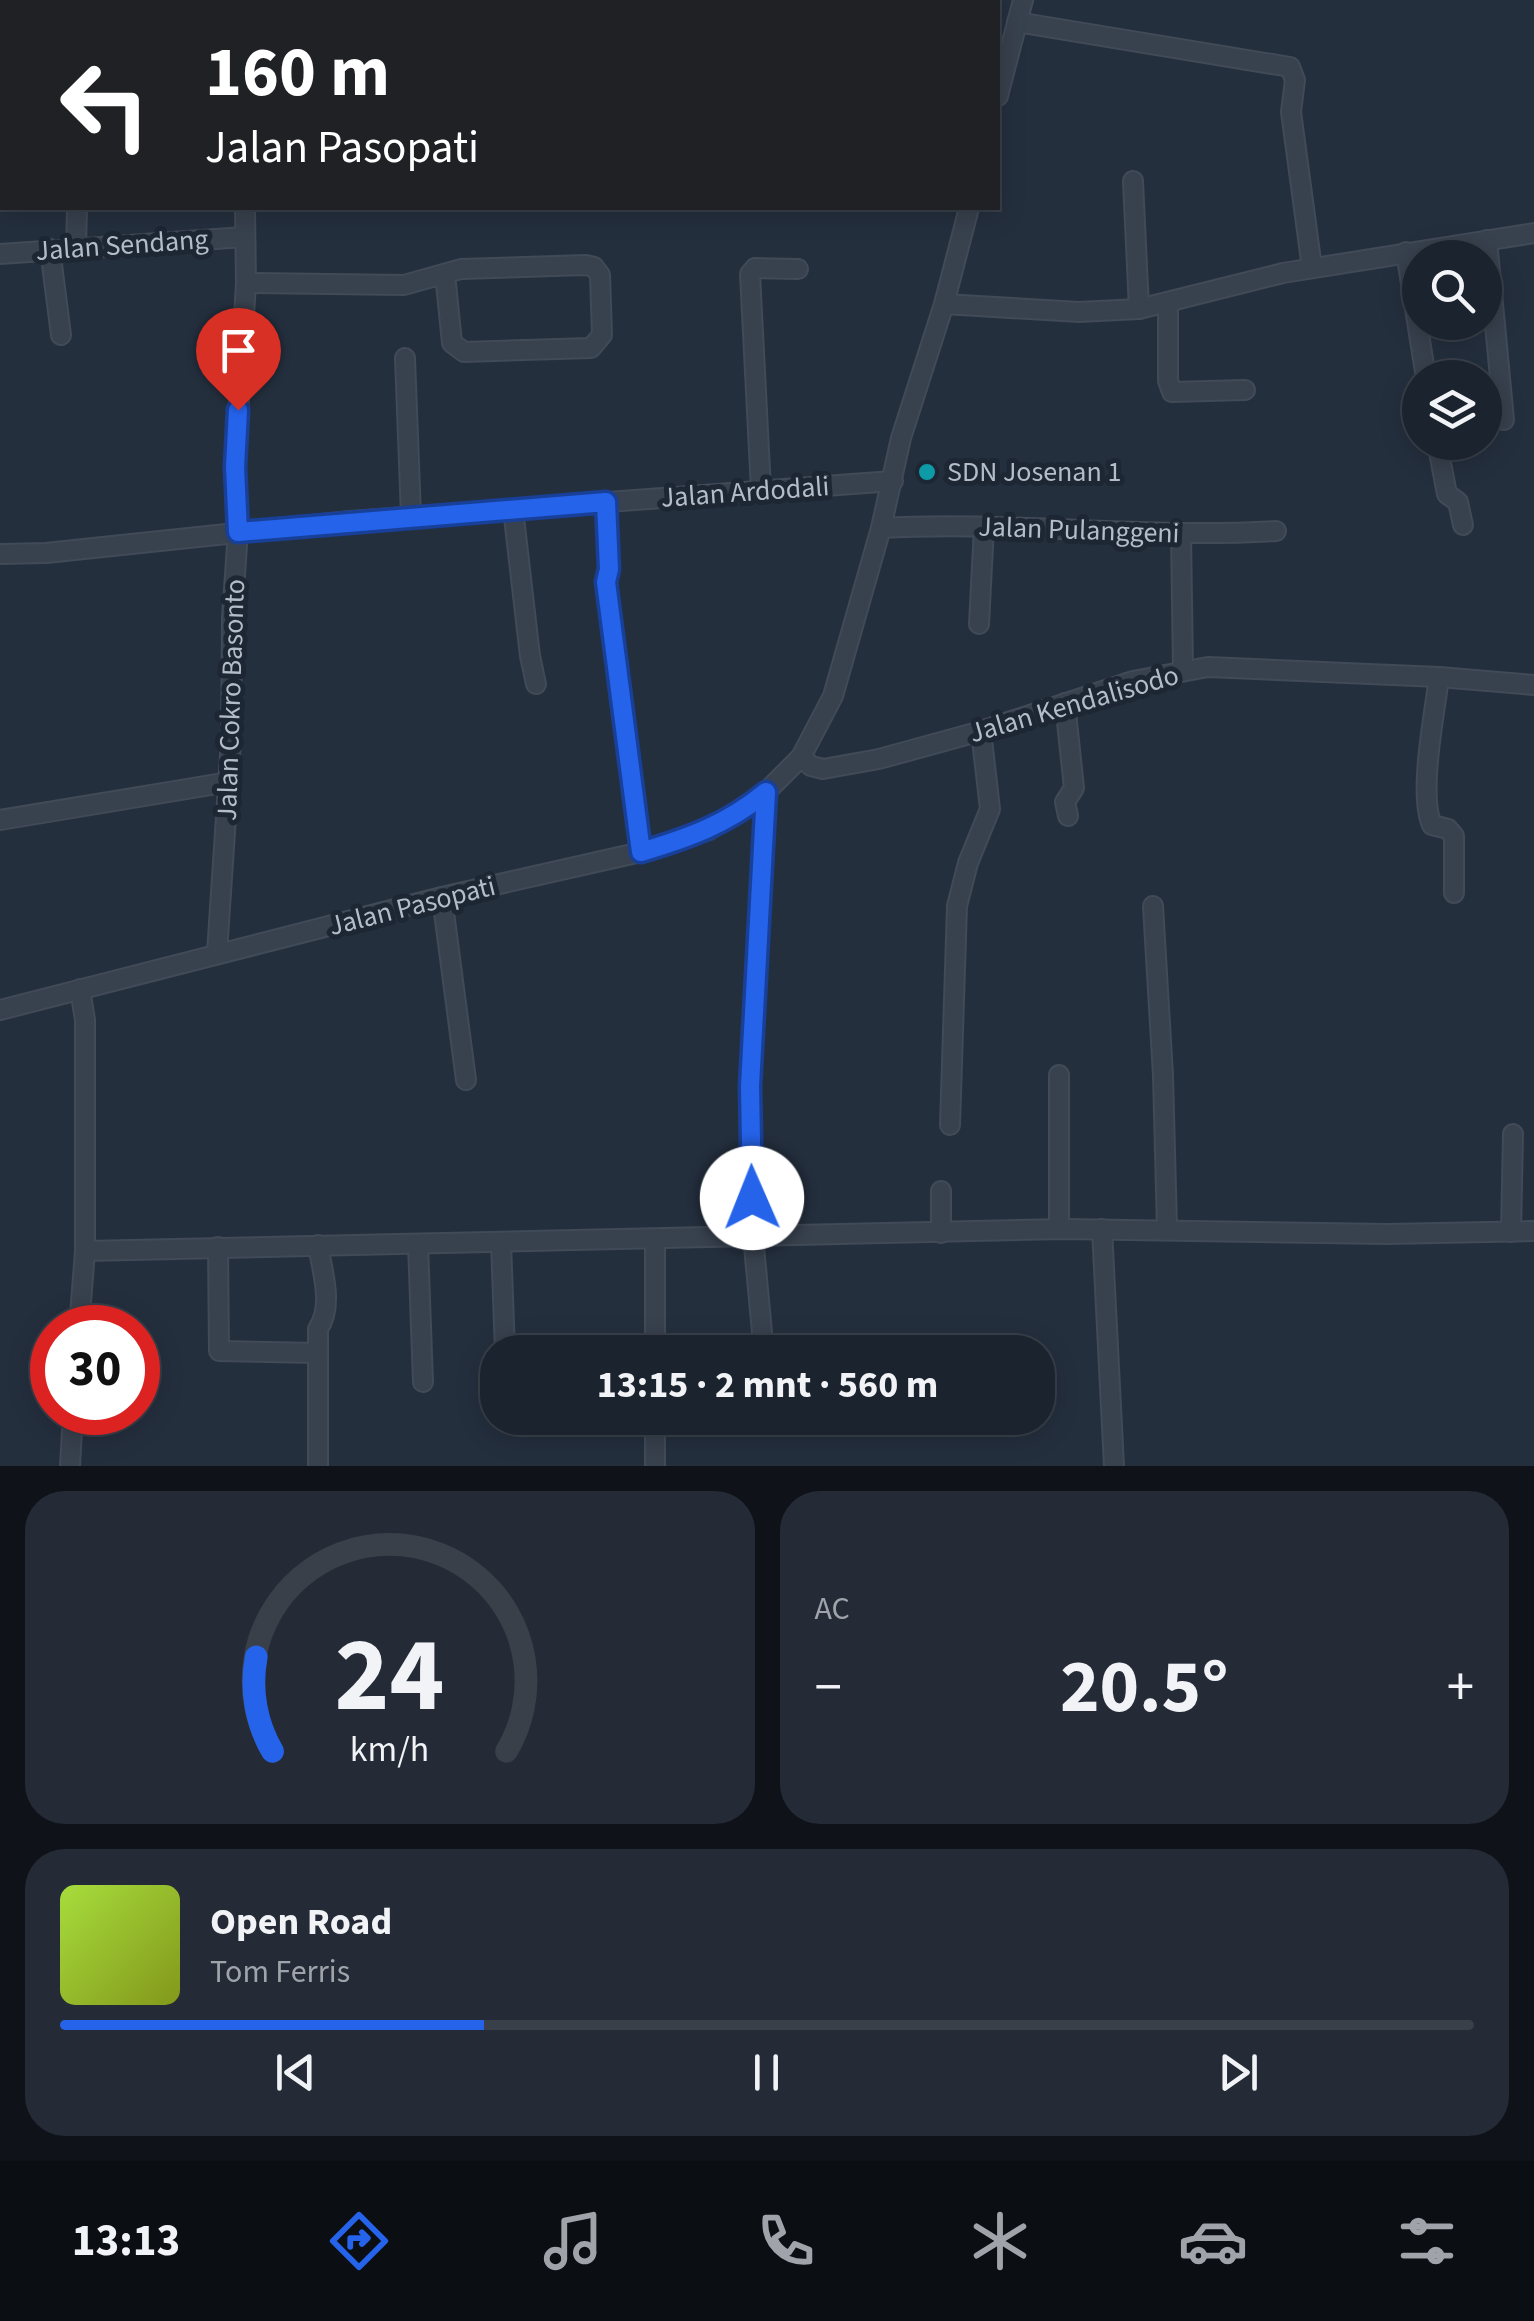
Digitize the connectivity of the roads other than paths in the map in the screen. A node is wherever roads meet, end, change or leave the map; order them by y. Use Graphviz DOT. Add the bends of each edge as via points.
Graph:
graph roads {
  1 [pos="1022,0"];
  2 [pos="1017,22"];
  3 [pos="1000,88"];
  4 [pos="1133,182"];
  5 [pos="77,210"];
  6 [pos="246,210"];
  7 [pos="968,210"];
  8 [pos="1534,232"];
  9 [pos="244,237"];
  10 [pos="1487,240"];
  11 [pos="76,246"];
  12 [pos="50,249"];
  13 [pos="1402,253"];
  14 [pos="0,254"];
  15 [pos="1312,268"];
  16 [pos="798,269"];
  17 [pos="445,274"];
  18 [pos="246,283"];
  19 [pos="1168,302"];
  20 [pos="944,304"];
  21 [pos="1139,309"];
  22 [pos="60,335"];
  23 [pos="1496,340"];
  24 [pos="406,358"];
  25 [pos="1245,390"];
  26 [pos="1504,420"];
  27 [pos="1440,460"];
  28 [pos="892,481"];
  29 [pos="761,490"];
  30 [pos="606,502"];
  31 [pos="512,509"];
  32 [pos="411,516"];
  33 [pos="1463,526"];
  34 [pos="984,527"];
  35 [pos="882,528"];
  36 [pos="238,532"];
  37 [pos="1276,532"];
  38 [pos="1182,534"];
  39 [pos="0,554"];
  40 [pos="979,624"];
  41 [pos="1183,670"];
  42 [pos="1439,677"];
  43 [pos="536,684"];
  44 [pos="1534,685"];
  45 [pos="1065,704"];
  46 [pos="981,731"];
  47 [pos="802,757"];
  48 [pos="229,782"];
  49 [pos="766,792"];
  50 [pos="1068,816"];
  51 [pos="0,820"];
  52 [pos="641,852"];
  53 [pos="1454,893"];
  54 [pos="442,897"];
  55 [pos="1154,906"];
  56 [pos="217,953"];
  57 [pos="80,989"];
  58 [pos="0,1010"];
  59 [pos="1059,1075"];
  60 [pos="466,1080"];
  61 [pos="950,1126"];
  62 [pos="1513,1134"];
  63 [pos="941,1191"];
  64 [pos="1102,1228"];
  65 [pos="1167,1228"];
  66 [pos="1060,1229"];
  67 [pos="1511,1232"];
  68 [pos="1534,1232"];
  69 [pos="941,1233"];
  70 [pos="753,1236"];
  71 [pos="656,1238"];
  72 [pos="501,1242"];
  73 [pos="418,1244"];
  74 [pos="318,1245"];
  75 [pos="218,1247"];
  76 [pos="84,1251"];
  77 [pos="80,1305"];
  78 [pos="504,1335"];
  79 [pos="655,1335"];
  80 [pos="762,1335"];
  81 [pos="317,1353"];
  82 [pos="423,1382"];
  83 [pos="72,1435"];
  84 [pos="655,1435"];
  85 [pos="70,1466"];
  86 [pos="318,1466"];
  87 [pos="655,1466"];
  88 [pos="1114,1466"];
  1 -- 2 [label="street"];
  2 -- 3 [label="street"];
  2 -- 15 [label="street" via="1290,68"];
  4 -- 21 [label="street"];
  5 -- 11 [label="street"];
  6 -- 9 [label="street, Jalan Cokro Basonto"];
  7 -- 20 [label="street, Jalan Pasopati"];
  8 -- 10 [label="street"];
  9 -- 11 [label="street, Jalan Sendang"];
  9 -- 18 [label="street, Jalan Cokro Basonto"];
  11 -- 12 [label="street, Jalan Sendang"];
  12 -- 14 [label="street, Jalan Sendang"];
  12 -- 22 [label="street"];
  13 -- 15 [label="street"];
  15 -- 19 [label="street"];
  16 -- 29 [label="street" via="755,268 750,274"];
  17 -- 17 [label="street" via="594,268 600,274 602,334 590,348 464,352 452,343"];
  17 -- 18 [label="street" via="404,285"];
  18 -- 36 [label="street, Jalan Cokro Basonto" via="235,467"];
  19 -- 21 [label="street"];
  19 -- 25 [label="street" via="1172,392"];
  20 -- 21 [label="street"];
  20 -- 28 [label="street, Jalan Pasopati"];
  23 -- 26 [label="street"];
  24 -- 32 [label="street"];
  27 -- 33 [label="street"];
  28 -- 29 [label="street, Jalan Ardodali"];
  28 -- 35 [label="street, Jalan Pasopati"];
  29 -- 30 [label="street, Jalan Ardodali"];
  30 -- 31 [label="street, Jalan Ardodali"];
  30 -- 52 [label="street" via="606,582"];
  31 -- 32 [label="street, Jalan Ardodali"];
  31 -- 43 [label="street"];
  32 -- 36 [label="street, Jalan Ardodali"];
  34 -- 35 [label="street, Jalan Pulanggeni"];
  34 -- 38 [label="street, Jalan Pulanggeni"];
  34 -- 40 [label="street"];
  35 -- 47 [label="street, Jalan Pasopati" via="833,696"];
  36 -- 39 [label="street, Jalan Ardodali"];
  36 -- 48 [label="street, Jalan Cokro Basonto"];
  37 -- 38 [label="street, Jalan Pulanggeni"];
  38 -- 41 [label="street"];
  41 -- 42 [label="street, Jalan Kendalisodo"];
  41 -- 45 [label="street, Jalan Kendalisodo"];
  42 -- 44 [label="street, Jalan Kendalisodo"];
  42 -- 53 [label="street" via="1428,814 1432,825 1454,836"];
  45 -- 46 [label="street, Jalan Kendalisodo"];
  45 -- 50 [label="street" via="1074,788 1065,802"];
  46 -- 47 [label="street, Jalan Kendalisodo" via="822,769"];
  46 -- 61 [label="street" via="990,809 957,906"];
  47 -- 49 [label="street, Jalan Pasopati"];
  48 -- 51 [label="street"];
  48 -- 56 [label="street, Jalan Cokro Basonto"];
  49 -- 52 [label="street, Jalan Pasopati" via="709,830"];
  49 -- 70 [label="street" via="750,1086"];
  52 -- 54 [label="street, Jalan Pasopati"];
  54 -- 56 [label="street, Jalan Pasopati"];
  54 -- 60 [label="street"];
  55 -- 65 [label="street"];
  56 -- 57 [label="street, Jalan Pasopati"];
  57 -- 58 [label="street, Jalan Pasopati"];
  57 -- 76 [label="street"];
  59 -- 66 [label="street"];
  62 -- 67 [label="street"];
  63 -- 69 [label="street"];
  64 -- 65 [label="street"];
  64 -- 66 [label="street"];
  64 -- 88 [label="street"];
  65 -- 67 [label="street"];
  66 -- 69 [label="street"];
  67 -- 68 [label="street"];
  69 -- 70 [label="street"];
  70 -- 71 [label="street"];
  70 -- 80 [label="street"];
  71 -- 72 [label="street"];
  71 -- 79 [label="street"];
  72 -- 73 [label="street"];
  72 -- 78 [label="street"];
  73 -- 74 [label="street"];
  73 -- 82 [label="street"];
  74 -- 75 [label="street"];
  74 -- 81 [label="street" via="326,1301"];
  75 -- 76 [label="street"];
  75 -- 81 [label="street" via="219,1351"];
  76 -- 77 [label="street"];
  81 -- 86 [label="street"];
  83 -- 85 [label="street"];
  84 -- 87 [label="street"];
}
